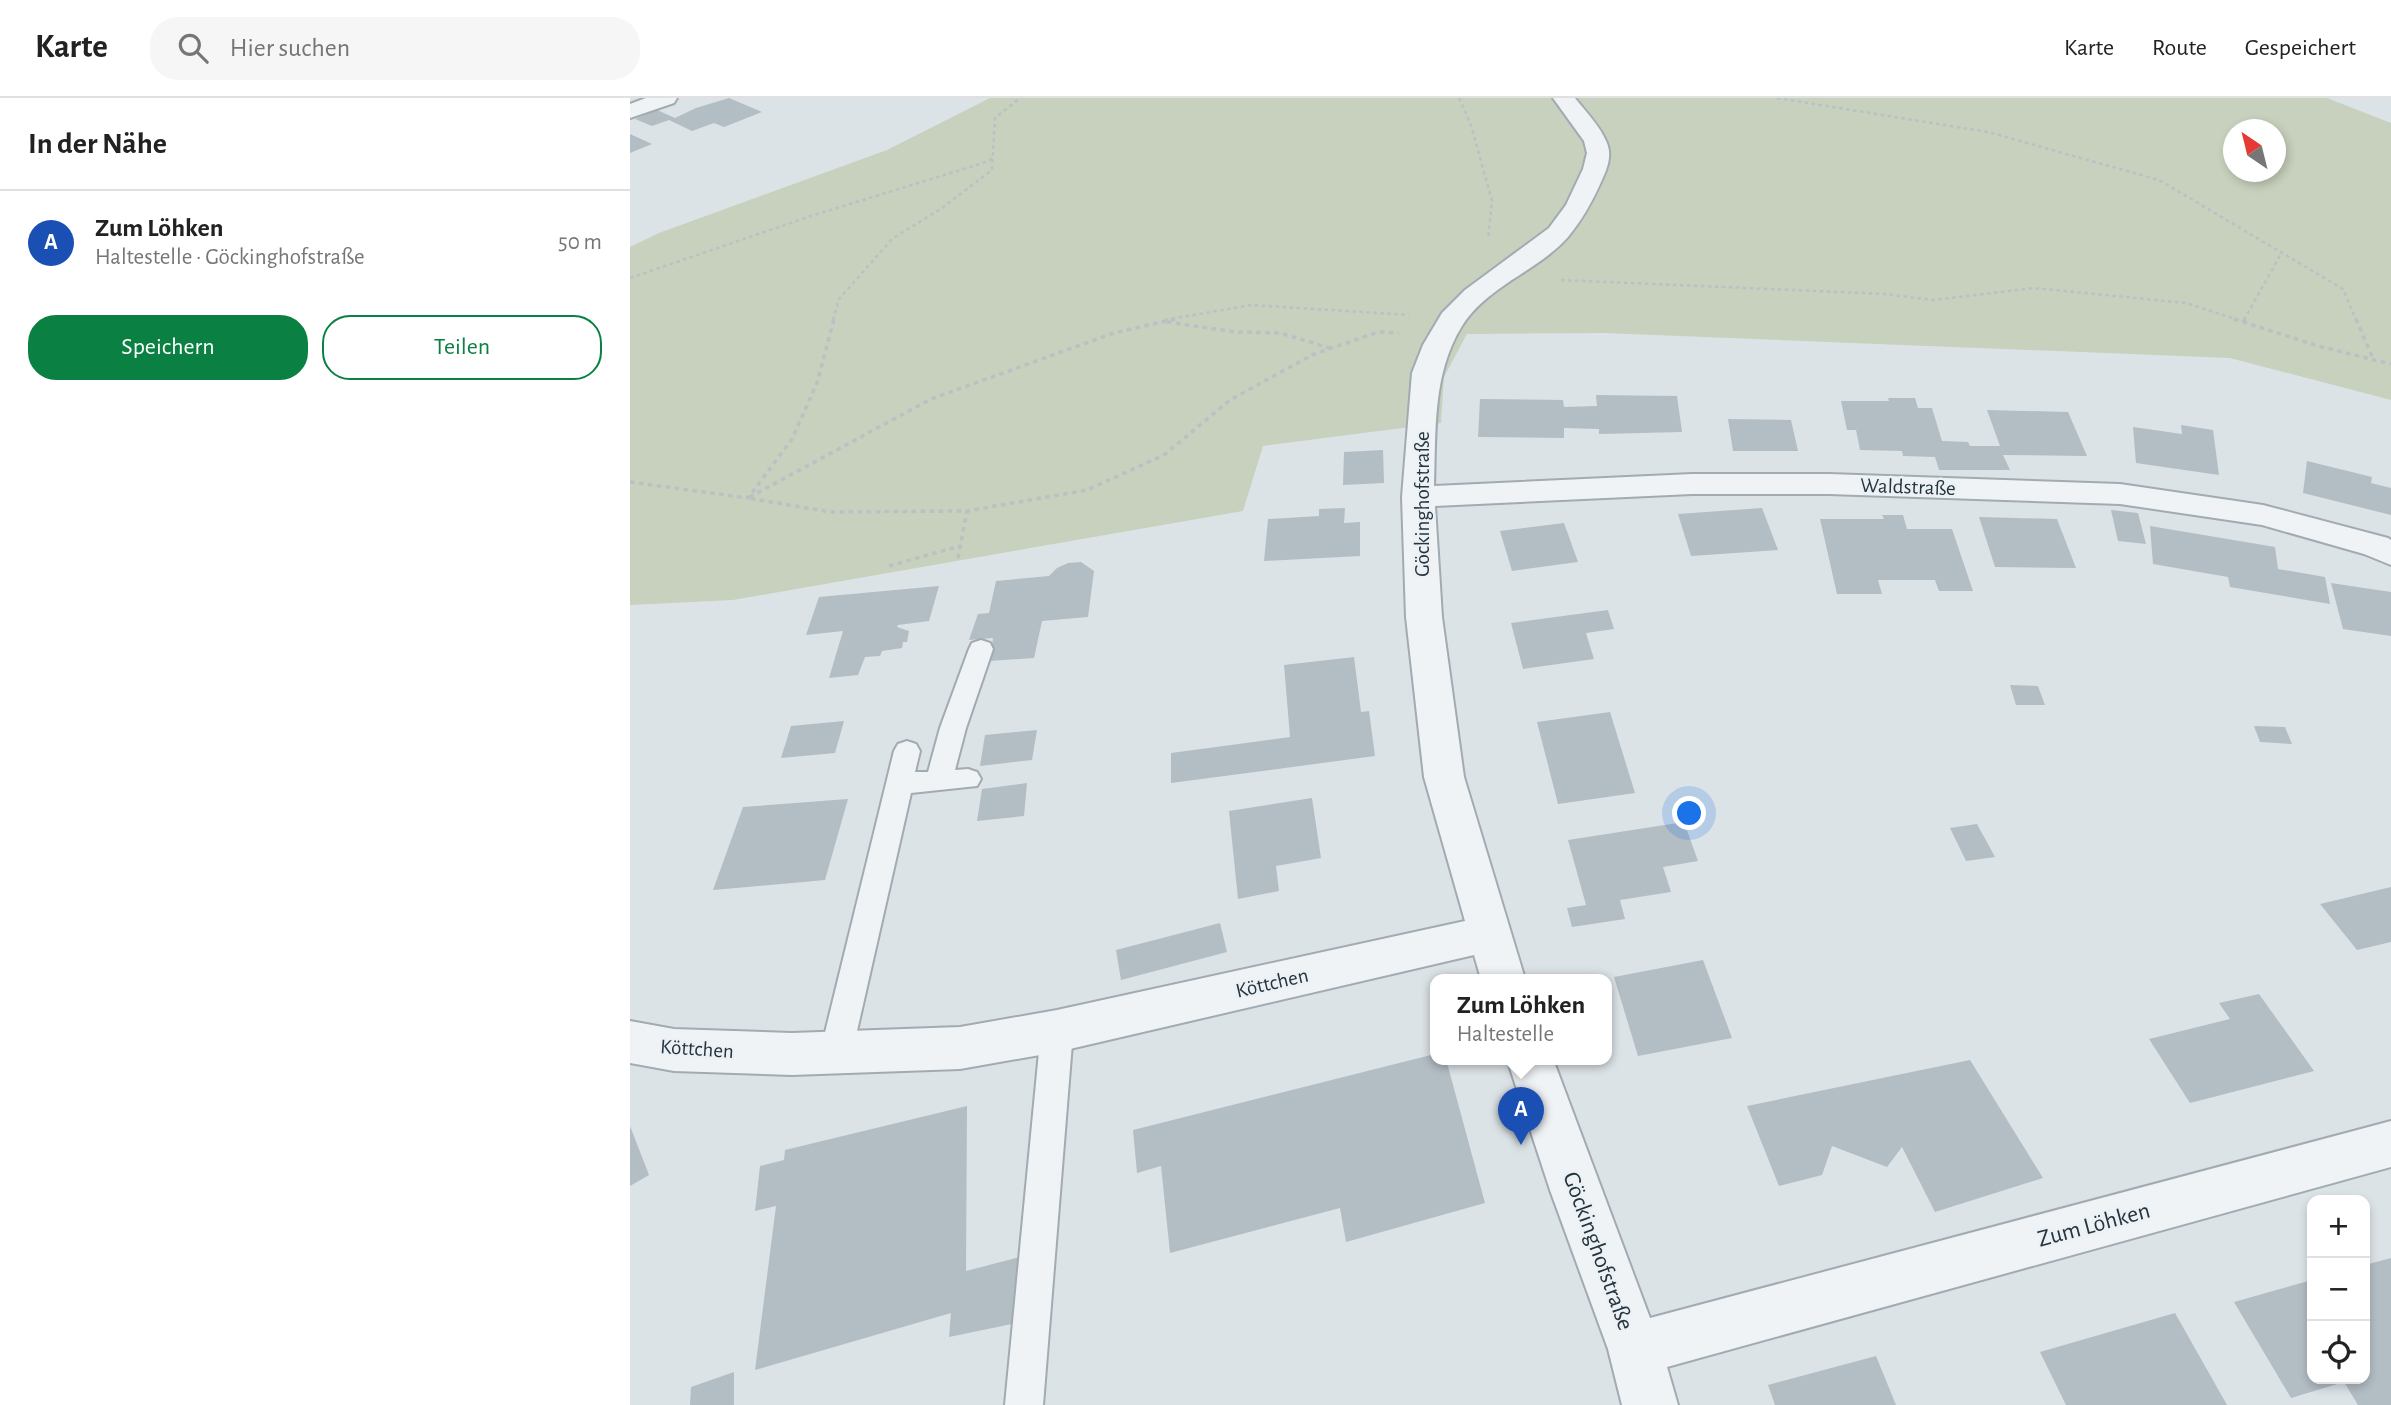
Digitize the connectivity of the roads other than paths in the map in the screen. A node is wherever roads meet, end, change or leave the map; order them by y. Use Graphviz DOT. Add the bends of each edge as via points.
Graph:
graph roads {
  1 [pos="666,98"];
  2 [pos="1564,98"];
  3 [pos="630,111"];
  4 [pos="1418,497"];
  5 [pos="2391,554"];
  6 [pos="981,649"];
  7 [pos="907,751"];
  8 [pos="968,779"];
  9 [pos="939,781"];
  10 [pos="899,784"];
  11 [pos="1488,934"];
  12 [pos="1501,974"];
  13 [pos="1057,1031"];
  14 [pos="630,1042"];
  15 [pos="836,1053"];
  16 [pos="1532,1065"];
  17 [pos="2391,1144"];
  18 [pos="1635,1349"];
  19 [pos="1024,1405"];
  20 [pos="1650,1405"];
  1 -- 3 [label="street"];
  2 -- 4 [label="street, Göckinghofstraße" via="1595,141 1595,169 1578,206 1558,233 1474,296 1452,319 1437,345 1426,373"];
  4 -- 5 [label="street, Waldstraße" via="1692,484 2120,494 2263,515"];
  4 -- 11 [label="street, Göckinghofstraße" via="1424,617 1444,777"];
  6 -- 9 [label="lane"];
  7 -- 10 [label="lane"];
  8 -- 9 [label="lane"];
  9 -- 10 [label="lane"];
  10 -- 15 [label="lane"];
  11 -- 12 [label="street, Göckinghofstraße"];
  11 -- 13 [label="street, Köttchen"];
  13 -- 15 [label="street, Köttchen" via="960,1048"];
  13 -- 19 [label="lane"];
  14 -- 15 [label="street, Köttchen" via="674,1050"];
  16 -- 18 [label="street, Göckinghofstraße"];
  17 -- 18 [label="street, Zum Löhken"];
  18 -- 20 [label="street, Göckinghofstraße"];
}
